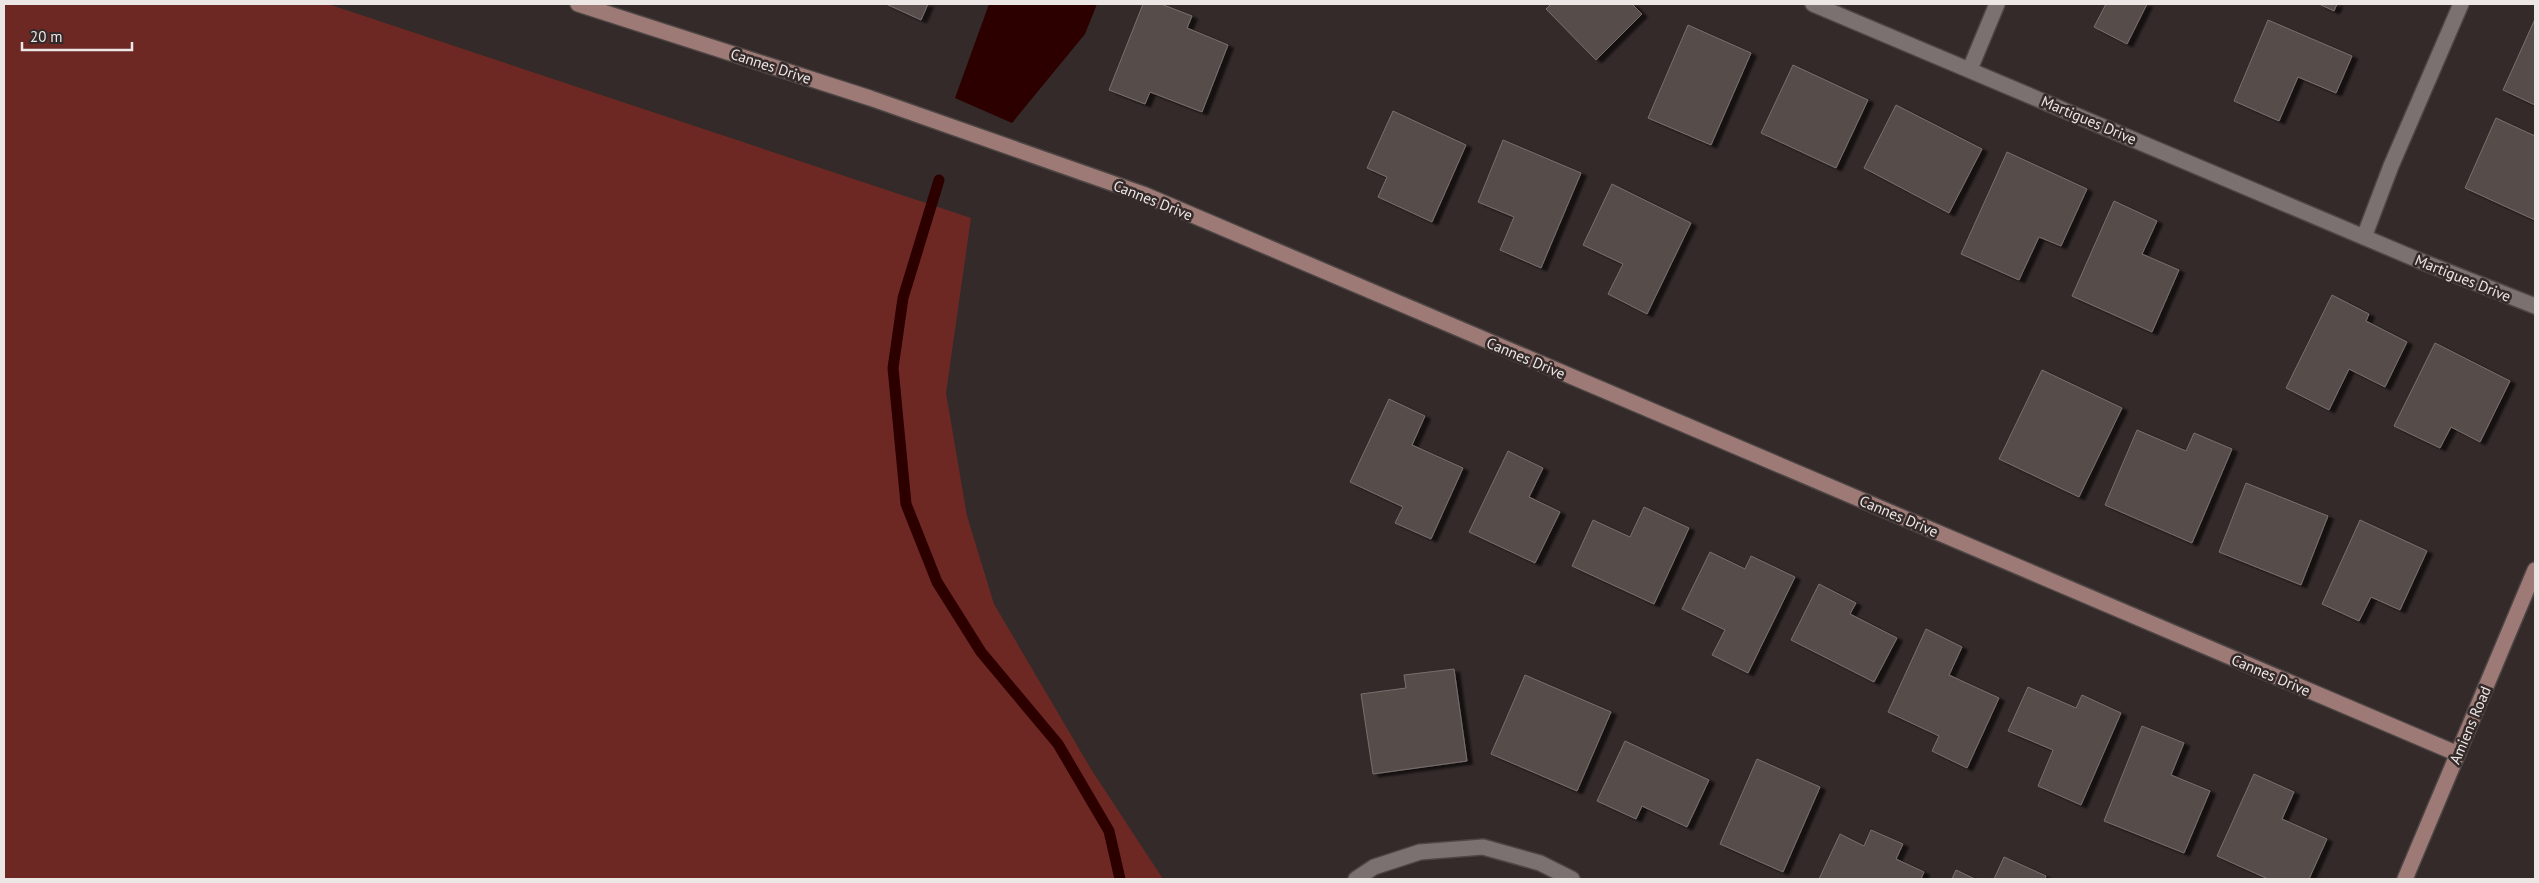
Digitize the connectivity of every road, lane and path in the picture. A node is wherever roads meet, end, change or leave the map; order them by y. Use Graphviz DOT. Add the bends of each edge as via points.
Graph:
graph roads {
  1 [pos="578,4"];
  2 [pos="1813,4"];
  3 [pos="1997,4"];
  4 [pos="2461,4"];
  5 [pos="1970,69"];
  6 [pos="2364,237"];
  7 [pos="2535,306"];
  8 [pos="2535,570"];
  9 [pos="2458,754"];
  10 [pos="1356,879"];
  11 [pos="1572,879"];
  12 [pos="2405,879"];
  1 -- 9 [label="street, Cannes Drive" via="870,98 1142,194"];
  2 -- 5 [label="street, Martigues Drive"];
  3 -- 5 [label="street"];
  4 -- 6 [label="street"];
  5 -- 6 [label="street, Martigues Drive"];
  6 -- 7 [label="street, Martigues Drive"];
  8 -- 9 [label="street, Amiens Road"];
  9 -- 12 [label="street, Amiens Road"];
  10 -- 11 [label="street" via="1374,867 1420,852 1484,847 1540,863"];
}
